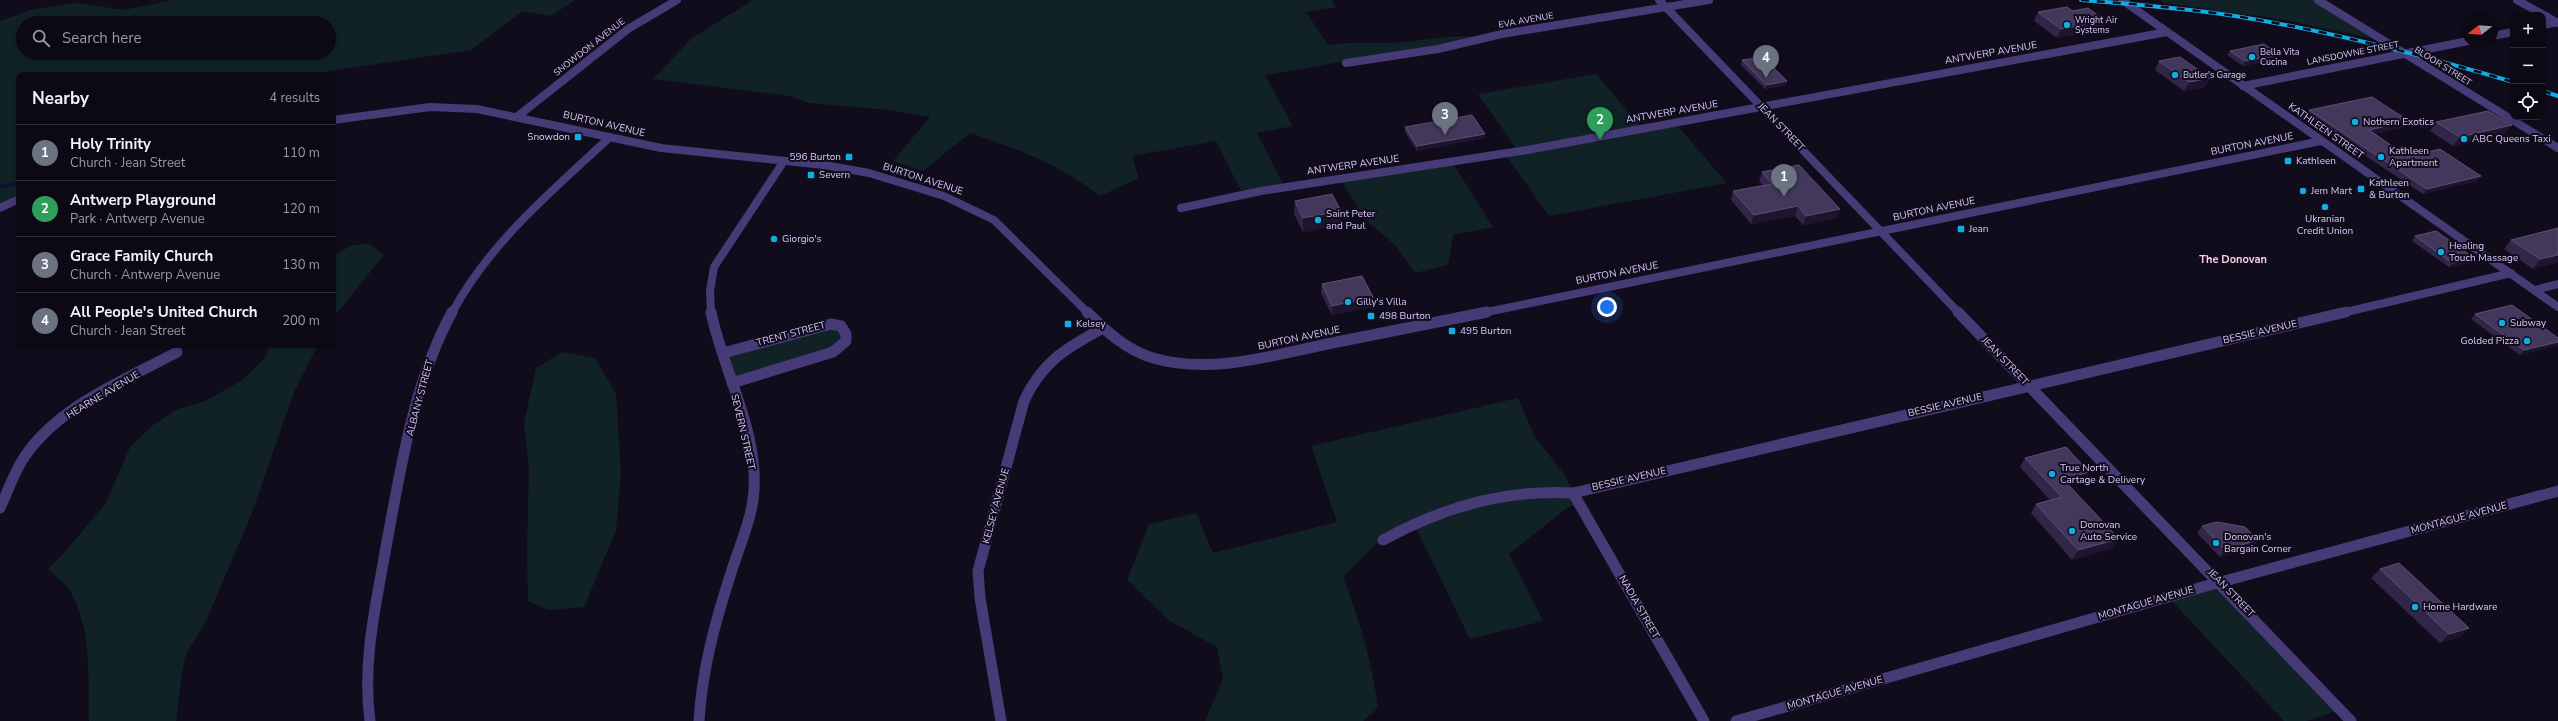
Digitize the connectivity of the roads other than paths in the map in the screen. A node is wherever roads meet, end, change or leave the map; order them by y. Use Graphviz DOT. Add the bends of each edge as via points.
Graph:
graph roads {
  1 [pos="677,0"];
  2 [pos="1709,0"];
  3 [pos="2122,0"];
  4 [pos="2318,0"];
  5 [pos="2517,0"];
  6 [pos="1662,4"];
  7 [pos="2558,22"];
  8 [pos="2546,24"];
  9 [pos="2167,32"];
  10 [pos="2510,33"];
  11 [pos="2498,35"];
  12 [pos="2462,42"];
  13 [pos="2405,54"];
  14 [pos="1346,63"];
  15 [pos="2242,86"];
  16 [pos="1761,107"];
  17 [pos="518,116"];
  18 [pos="336,120"];
  19 [pos="610,137"];
  20 [pos="2321,141"];
  21 [pos="2558,148"];
  22 [pos="784,161"];
  23 [pos="16,200"];
  24 [pos="0,208"];
  25 [pos="1181,208"];
  26 [pos="1881,231"];
  27 [pos="2511,274"];
  28 [pos="2558,284"];
  29 [pos="2535,290"];
  30 [pos="2558,307"];
  31 [pos="1103,328"];
  32 [pos="178,352"];
  33 [pos="723,353"];
  34 [pos="732,383"];
  35 [pos="2029,386"];
  36 [pos="2558,491"];
  37 [pos="1573,493"];
  38 [pos="0,508"];
  39 [pos="1383,540"];
  40 [pos="2220,582"];
  41 [pos="370,721"];
  42 [pos="699,721"];
  43 [pos="1001,721"];
  44 [pos="1704,721"];
  45 [pos="1736,721"];
  46 [pos="2352,721"];
  1 -- 17 [label="street, SNOWDON AVENUE" via="628,29"];
  2 -- 6 [label="street, EVA AVENUE"];
  3 -- 9 [label="street, KATHLEEN STREET"];
  4 -- 13 [label="street, BLOOR STREET"];
  5 -- 7 [label="street"];
  6 -- 14 [label="street, EVA AVENUE"];
  6 -- 16 [label="street, JEAN STREET"];
  7 -- 8 [label="street"];
  9 -- 15 [label="street, KATHLEEN STREET"];
  9 -- 16 [label="street, ANTWERP AVENUE"];
  10 -- 11 [label="street"];
  12 -- 13 [label="street, LANSDOWNE STREET"];
  13 -- 15 [label="street, LANSDOWNE STREET"];
  13 -- 21 [label="street, BLOOR STREET"];
  15 -- 20 [label="street, KATHLEEN STREET"];
  16 -- 25 [label="street, ANTWERP AVENUE" via="1526,150 1261,191"];
  16 -- 26 [label="street, JEAN STREET"];
  17 -- 18 [label="street, BURTON AVENUE" via="477,109 430,107"];
  17 -- 19 [label="street, BURTON AVENUE"];
  19 -- 22 [label="street, BURTON AVENUE" via="688,152"];
  19 -- 41 [label="street, ALBANY STREET" via="555,188 489,256 466,288 430,359 404,458 370,635 366,703"];
  20 -- 26 [label="street, BURTON AVENUE"];
  20 -- 27 [label="street, KATHLEEN STREET"];
  22 -- 31 [label="street, BURTON AVENUE" via="869,173 971,207 994,220"];
  22 -- 33 [label="street, SEVERN STREET" via="714,267 709,299 714,327"];
  23 -- 24 [label="street"];
  26 -- 31 [label="street, BURTON AVENUE" via="1206,366 1178,364 1152,358 1128,348"];
  26 -- 35 [label="street, JEAN STREET"];
  27 -- 29 [label="street, KATHLEEN STREET"];
  27 -- 35 [label="street, BESSIE AVENUE"];
  28 -- 29 [label="street"];
  29 -- 30 [label="street, KATHLEEN STREET"];
  31 -- 43 [label="street, KELSEY AVENUE" via="1059,354 1032,380 978,571 980,598"];
  32 -- 38 [label="street, HEARNE AVENUE" via="93,398 49,429 24,456"];
  33 -- 34 [label="street, SEVERN STREET"];
  33 -- 34 [label="street, TRENT STREET" via="831,324 841,326 846,334 846,341 833,352"];
  34 -- 42 [label="street, SEVERN STREET" via="752,462 754,490 748,519 705,657"];
  35 -- 37 [label="street, BESSIE AVENUE"];
  35 -- 40 [label="street, JEAN STREET"];
  36 -- 40 [label="street, MONTAGUE AVENUE"];
  37 -- 39 [label="street, BESSIE AVENUE" via="1546,490 1499,497 1426,518"];
  37 -- 44 [label="street, NADIA STREET"];
  40 -- 45 [label="street, MONTAGUE AVENUE"];
  40 -- 46 [label="street, JEAN STREET"];
}
